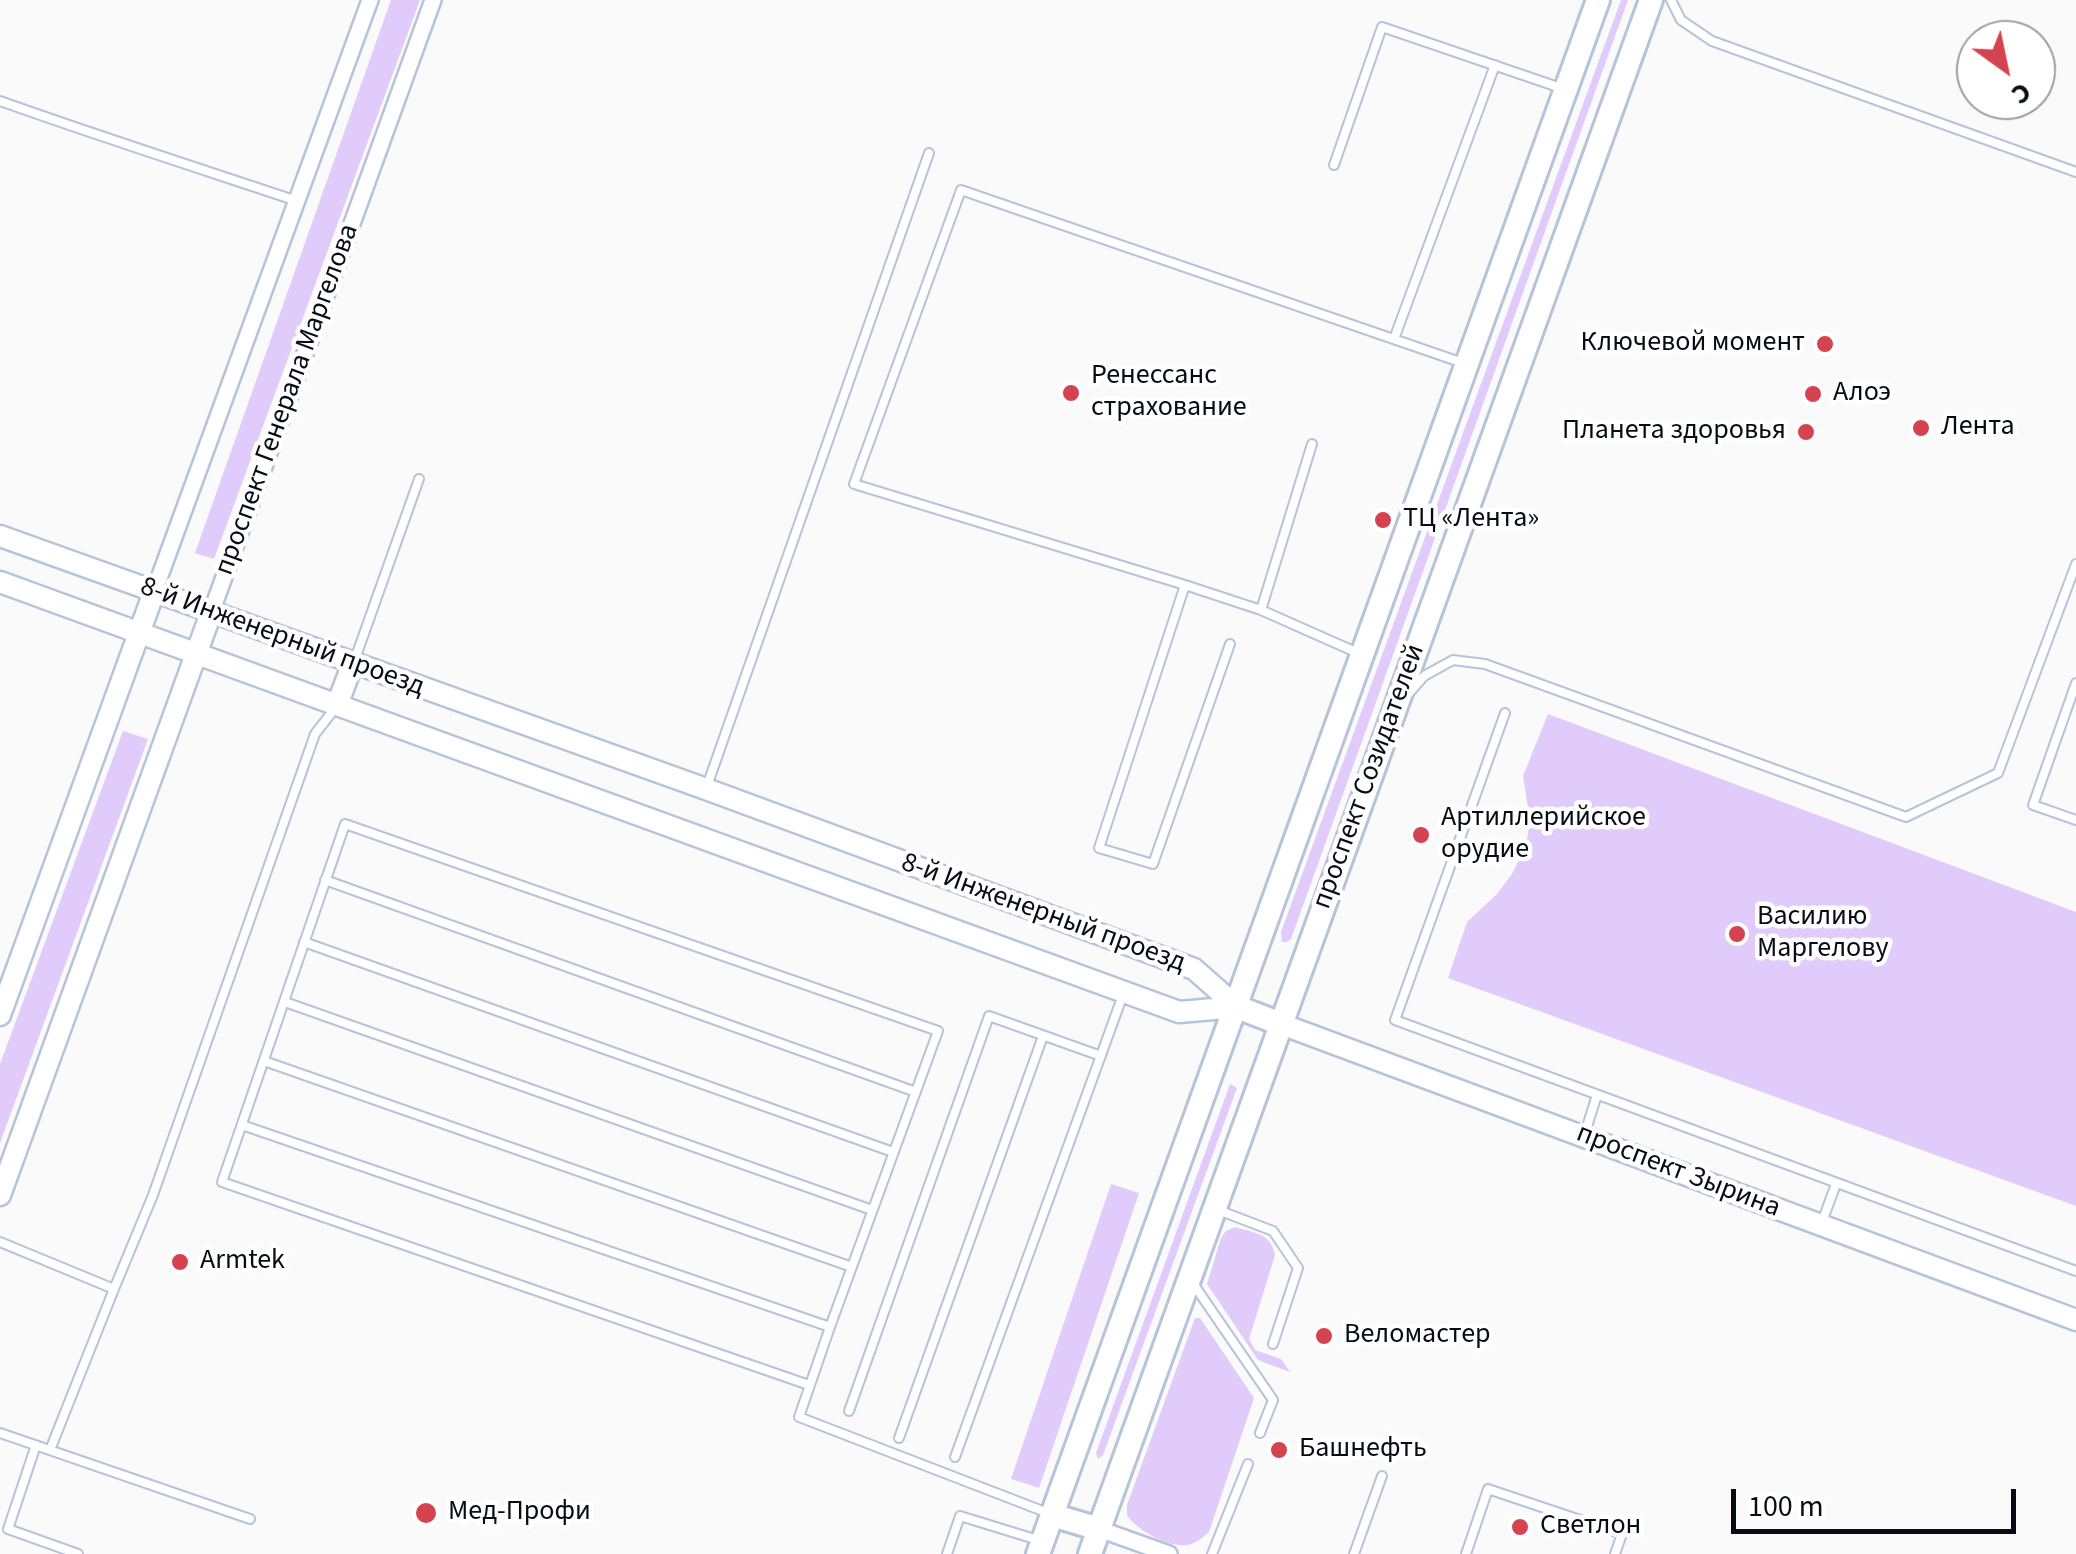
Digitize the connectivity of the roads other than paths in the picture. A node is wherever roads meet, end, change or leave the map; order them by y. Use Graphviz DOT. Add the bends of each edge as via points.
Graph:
graph roads {
  1 [pos="370,0"];
  2 [pos="433,0"];
  3 [pos="1598,0"];
  4 [pos="1651,0"];
  5 [pos="1671,0"];
  6 [pos="1495,66"];
  7 [pos="1566,90"];
  8 [pos="0,101"];
  9 [pos="929,153"];
  10 [pos="1334,165"];
  11 [pos="2076,172"];
  12 [pos="297,201"];
  13 [pos="1394,339"];
  14 [pos="1467,364"];
  15 [pos="1312,444"];
  16 [pos="420,478"];
  17 [pos="0,536"];
  18 [pos="2076,564"];
  19 [pos="0,582"];
  20 [pos="1185,584"];
  21 [pos="154,592"];
  22 [pos="1261,610"];
  23 [pos="211,613"];
  24 [pos="139,633"];
  25 [pos="1230,644"];
  26 [pos="196,654"];
  27 [pos="1362,654"];
  28 [pos="353,663"];
  29 [pos="2076,683"];
  30 [pos="338,705"];
  31 [pos="1392,712"];
  32 [pos="1505,713"];
  33 [pos="706,789"];
  34 [pos="2076,820"];
  35 [pos="325,880"];
  36 [pos="304,942"];
  37 [pos="1124,992"];
  38 [pos="285,1002"];
  39 [pos="1237,1007"];
  40 [pos="0,1015"];
  41 [pos="1281,1024"];
  42 [pos="1043,1036"];
  43 [pos="1101,1056"];
  44 [pos="264,1061"];
  45 [pos="916,1092"];
  46 [pos="1597,1095"];
  47 [pos="242,1124"];
  48 [pos="1584,1137"];
  49 [pos="893,1152"];
  50 [pos="1836,1184"];
  51 [pos="0,1195"];
  52 [pos="1214,1209"];
  53 [pos="872,1210"];
  54 [pos="1820,1226"];
  55 [pos="0,1242"];
  56 [pos="852,1267"];
  57 [pos="2076,1271"];
  58 [pos="1189,1278"];
  59 [pos="114,1290"];
  60 [pos="2076,1320"];
  61 [pos="830,1327"];
  62 [pos="1273,1344"];
  63 [pos="809,1385"];
  64 [pos="849,1410"];
  65 [pos="0,1433"];
  66 [pos="1260,1434"];
  67 [pos="899,1438"];
  68 [pos="36,1445"];
  69 [pos="50,1450"];
  70 [pos="955,1457"];
  71 [pos="1248,1464"];
  72 [pos="1382,1476"];
  73 [pos="1052,1515"];
  74 [pos="250,1519"];
  75 [pos="1099,1529"];
  76 [pos="1040,1548"];
  77 [pos="78,1554"];
  78 [pos="947,1554"];
  79 [pos="1090,1554"];
  80 [pos="1168,1554"];
  81 [pos="1212,1554"];
  82 [pos="1354,1554"];
  83 [pos="1466,1554"];
  84 [pos="1616,1554"];
  1 -- 12 [label="street"];
  2 -- 23 [label="street, проспект Генерала Маргелова"];
  3 -- 7 [label="main road, проспект Созидателей"];
  4 -- 31 [label="main road, проспект Созидателей"];
  5 -- 11 [label="lane" via="1681,20 1712,41"];
  6 -- 7 [label="lane"];
  6 -- 10 [label="lane" via="1382,27"];
  6 -- 13 [label="lane"];
  7 -- 14 [label="main road, проспект Созидателей"];
  8 -- 12 [label="lane"];
  9 -- 33 [label="lane"];
  12 -- 21 [label="street"];
  13 -- 14 [label="lane"];
  13 -- 20 [label="lane" via="961,190 854,484"];
  14 -- 27 [label="main road, проспект Созидателей"];
  15 -- 22 [label="lane"];
  16 -- 28 [label="lane"];
  17 -- 21 [label="street, 8-й Инженерный проезд"];
  18 -- 31 [label="lane" via="1998,772 1906,817 1486,664 1453,660 1424,676"];
  19 -- 24 [label="street, 8-й Инженерный проезд"];
  20 -- 22 [label="lane"];
  20 -- 25 [label="lane" via="1099,848 1153,864"];
  21 -- 23 [label="street, 8-й Инженерный проезд"];
  21 -- 24 [label="street"];
  22 -- 27 [label="lane"];
  23 -- 26 [label="street, проспект Генерала Маргелова"];
  23 -- 28 [label="street, 8-й Инженерный проезд"];
  24 -- 26 [label="street, 8-й Инженерный проезд"];
  24 -- 40 [label="street"];
  26 -- 30 [label="street, 8-й Инженерный проезд"];
  26 -- 51 [label="street, проспект Генерала Маргелова"];
  27 -- 39 [label="main road, проспект Созидателей"];
  28 -- 30 [label="street"];
  28 -- 33 [label="street, 8-й Инженерный проезд"];
  29 -- 34 [label="lane" via="2033,804"];
  30 -- 37 [label="street, 8-й Инженерный проезд"];
  30 -- 59 [label="lane" via="315,734"];
  31 -- 41 [label="main road, проспект Созидателей"];
  32 -- 46 [label="lane" via="1396,1020"];
  33 -- 39 [label="street, 8-й Инженерный проезд" via="1194,968"];
  35 -- 36 [label="lane"];
  35 -- 45 [label="lane"];
  35 -- 45 [label="lane" via="344,824 938,1031"];
  36 -- 38 [label="lane"];
  36 -- 49 [label="lane"];
  37 -- 39 [label="street, 8-й Инженерный проезд" via="1179,1012"];
  37 -- 43 [label="lane"];
  38 -- 44 [label="lane"];
  38 -- 53 [label="lane"];
  39 -- 41 [label="main road"];
  39 -- 73 [label="main road, проспект Созидателей"];
  41 -- 48 [label="street, проспект Зырина"];
  41 -- 52 [label="main road, проспект Созидателей"];
  42 -- 43 [label="lane"];
  42 -- 64 [label="lane" via="990,1016"];
  42 -- 67 [label="lane"];
  43 -- 70 [label="lane"];
  44 -- 47 [label="lane"];
  44 -- 56 [label="lane"];
  45 -- 49 [label="lane"];
  46 -- 48 [label="lane"];
  46 -- 50 [label="lane"];
  47 -- 61 [label="lane"];
  47 -- 63 [label="lane" via="222,1182"];
  48 -- 54 [label="street, проспект Зырина"];
  49 -- 53 [label="lane"];
  50 -- 54 [label="lane"];
  50 -- 57 [label="lane"];
  52 -- 58 [label="main road, проспект Созидателей"];
  52 -- 62 [label="lane" via="1274,1231 1298,1268"];
  53 -- 56 [label="lane"];
  54 -- 60 [label="street, проспект Зырина"];
  55 -- 59 [label="lane"];
  56 -- 61 [label="lane"];
  58 -- 66 [label="lane" via="1273,1400"];
  58 -- 75 [label="main road, проспект Созидателей"];
  59 -- 69 [label="lane"];
  61 -- 63 [label="lane"];
  63 -- 73 [label="lane" via="799,1417"];
  65 -- 68 [label="lane"];
  68 -- 69 [label="lane"];
  68 -- 77 [label="lane" via="8,1529"];
  69 -- 74 [label="lane"];
  71 -- 81 [label="lane"];
  72 -- 82 [label="lane"];
  73 -- 75 [label="main road"];
  73 -- 76 [label="main road, проспект Созидателей"];
  75 -- 79 [label="main road, проспект Созидателей"];
  75 -- 80 [label="street"];
  76 -- 78 [label="lane" via="960,1516"];
  83 -- 84 [label="lane" via="1488,1489 1622,1534"];
}
